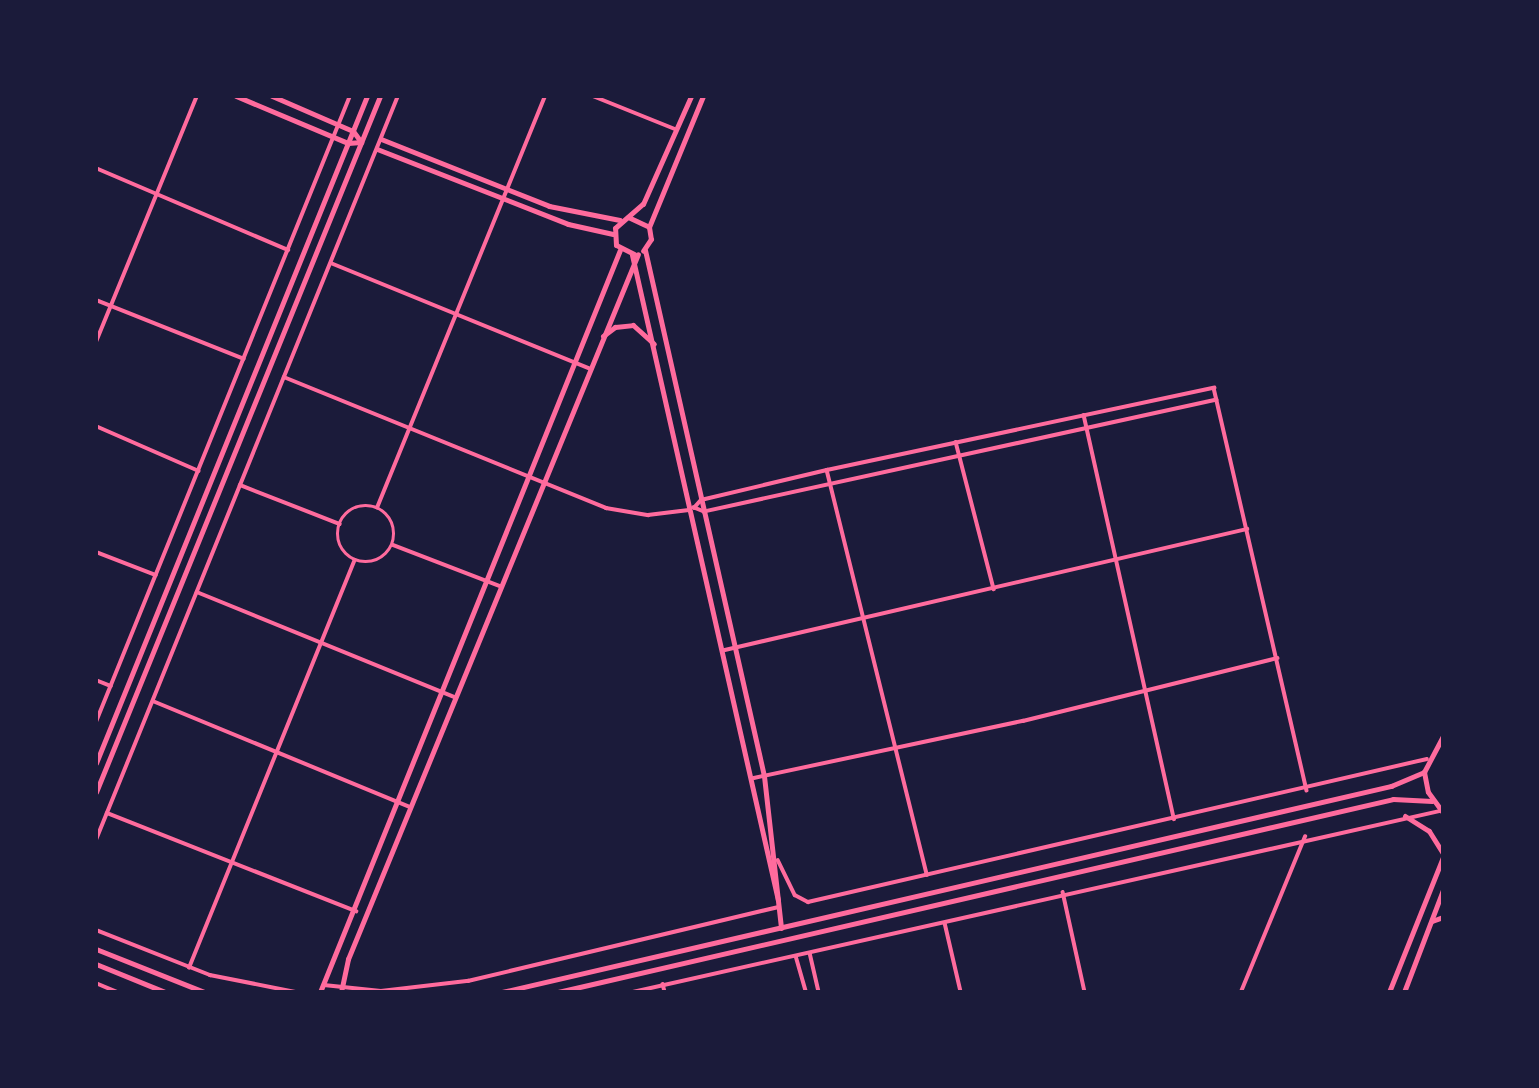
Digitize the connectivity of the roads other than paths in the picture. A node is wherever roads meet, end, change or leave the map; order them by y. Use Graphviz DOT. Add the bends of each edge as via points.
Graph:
graph roads {
  1 [pos="197,96"];
  2 [pos="236,96"];
  3 [pos="272,96"];
  4 [pos="350,96"];
  5 [pos="367,96"];
  6 [pos="380,96"];
  7 [pos="398,96"];
  8 [pos="545,96"];
  9 [pos="593,96"];
  10 [pos="691,96"];
  11 [pos="703,96"];
  12 [pos="339,125"];
  13 [pos="677,130"];
  14 [pos="353,131"];
  15 [pos="334,137"];
  16 [pos="381,139"];
  17 [pos="361,142"];
  18 [pos="348,143"];
  19 [pos="377,149"];
  20 [pos="96,169"];
  21 [pos="507,191"];
  22 [pos="158,193"];
  23 [pos="504,200"];
  24 [pos="625,218"];
  25 [pos="649,227"];
  26 [pos="613,234"];
  27 [pos="288,250"];
  28 [pos="620,250"];
  29 [pos="645,250"];
  30 [pos="634,256"];
  31 [pos="330,263"];
  32 [pos="96,300"];
  33 [pos="111,306"];
  34 [pos="455,316"];
  35 [pos="96,342"];
  36 [pos="599,342"];
  37 [pos="244,359"];
  38 [pos="660,359"];
  39 [pos="579,364"];
  40 [pos="588,368"];
  41 [pos="284,377"];
  42 [pos="1217,400"];
  43 [pos="1084,414"];
  44 [pos="410,425"];
  45 [pos="1087,425"];
  46 [pos="96,426"];
  47 [pos="956,441"];
  48 [pos="960,455"];
  49 [pos="827,470"];
  50 [pos="199,471"];
  51 [pos="534,476"];
  52 [pos="543,479"];
  53 [pos="240,485"];
  54 [pos="830,485"];
  55 [pos="701,500"];
  56 [pos="377,508"];
  57 [pos="694,508"];
  58 [pos="704,512"];
  59 [pos="340,524"];
  60 [pos="1247,529"];
  61 [pos="393,545"];
  62 [pos="96,552"];
  63 [pos="355,560"];
  64 [pos="1114,561"];
  65 [pos="156,575"];
  66 [pos="490,583"];
  67 [pos="500,586"];
  68 [pos="994,589"];
  69 [pos="197,591"];
  70 [pos="863,618"];
  71 [pos="321,643"];
  72 [pos="735,648"];
  73 [pos="725,650"];
  74 [pos="1276,658"];
  75 [pos="96,680"];
  76 [pos="111,685"];
  77 [pos="1144,691"];
  78 [pos="445,694"];
  79 [pos="454,697"];
  80 [pos="152,701"];
  81 [pos="96,722"];
  82 [pos="1443,736"];
  83 [pos="895,747"];
  84 [pos="277,752"];
  85 [pos="1427,760"];
  86 [pos="96,763"];
  87 [pos="1424,772"];
  88 [pos="764,776"];
  89 [pos="754,778"];
  90 [pos="1307,790"];
  91 [pos="96,792"];
  92 [pos="1432,801"];
  93 [pos="400,803"];
  94 [pos="410,807"];
  95 [pos="1442,812"];
  96 [pos="107,813"];
  97 [pos="1405,816"];
  98 [pos="1174,819"];
  99 [pos="1305,837"];
  100 [pos="96,840"];
  101 [pos="1443,855"];
  102 [pos="778,860"];
  103 [pos="233,863"];
  104 [pos="927,875"];
  105 [pos="1443,890"];
  106 [pos="1063,892"];
  107 [pos="780,906"];
  108 [pos="356,911"];
  109 [pos="1443,917"];
  110 [pos="1432,921"];
  111 [pos="945,923"];
  112 [pos="781,928"];
  113 [pos="96,930"];
  114 [pos="96,949"];
  115 [pos="810,953"];
  116 [pos="796,956"];
  117 [pos="96,964"];
  118 [pos="189,968"];
  119 [pos="96,983"];
  120 [pos="663,984"];
  121 [pos="324,985"];
  122 [pos="341,990"];
  123 [pos="117,992"];
  124 [pos="165,992"];
  125 [pos="204,992"];
  126 [pos="296,992"];
  127 [pos="320,992"];
  128 [pos="502,992"];
  129 [pos="558,992"];
  130 [pos="632,992"];
  131 [pos="665,992"];
  132 [pos="806,992"];
  133 [pos="819,992"];
  134 [pos="961,992"];
  135 [pos="1085,992"];
  136 [pos="1241,992"];
  137 [pos="1389,992"];
  138 [pos="1404,992"];
  1 -- 22 [label="street"];
  2 -- 15 [label="street"];
  3 -- 12 [label="street"];
  4 -- 12 [label="street"];
  5 -- 14 [label="street"];
  6 -- 17 [label="street"];
  7 -- 16 [label="street"];
  8 -- 21 [label="street"];
  9 -- 13 [label="street"];
  10 -- 13 [label="street"];
  11 -- 25 [label="street"];
  12 -- 14 [label="street"];
  12 -- 15 [label="street"];
  13 -- 24 [label="street" via="643,204"];
  14 -- 17 [label="street"];
  14 -- 18 [label="street"];
  15 -- 18 [label="street"];
  15 -- 27 [label="street"];
  16 -- 19 [label="street"];
  16 -- 21 [label="street"];
  17 -- 18 [label="street"];
  17 -- 91 [label="street"];
  18 -- 86 [label="street"];
  19 -- 23 [label="street"];
  19 -- 31 [label="street"];
  20 -- 22 [label="street"];
  21 -- 23 [label="street"];
  21 -- 24 [label="street" via="587,217"];
  22 -- 27 [label="street"];
  22 -- 33 [label="street"];
  23 -- 26 [label="street"];
  23 -- 34 [label="street"];
  24 -- 25 [label="street"];
  24 -- 26 [label="street"];
  25 -- 29 [label="street"];
  26 -- 28 [label="street"];
  27 -- 37 [label="street"];
  28 -- 30 [label="street"];
  28 -- 39 [label="street"];
  29 -- 30 [label="street"];
  29 -- 55 [label="street"];
  30 -- 36 [label="street"];
  30 -- 38 [label="street"];
  31 -- 34 [label="street"];
  31 -- 41 [label="street"];
  32 -- 33 [label="street"];
  33 -- 35 [label="street"];
  33 -- 37 [label="street"];
  34 -- 39 [label="street"];
  34 -- 44 [label="street"];
  36 -- 38 [label="street" via="615,327 633,325 649,335"];
  36 -- 40 [label="street"];
  37 -- 50 [label="street"];
  38 -- 57 [label="street"];
  39 -- 40 [label="street"];
  39 -- 51 [label="street"];
  40 -- 52 [label="street"];
  41 -- 44 [label="street"];
  41 -- 53 [label="street"];
  42 -- 43 [label="street" via="1214,388"];
  42 -- 45 [label="street"];
  42 -- 60 [label="street"];
  43 -- 45 [label="street"];
  43 -- 47 [label="street"];
  44 -- 51 [label="street"];
  44 -- 56 [label="street"];
  45 -- 48 [label="street"];
  45 -- 64 [label="street"];
  46 -- 50 [label="street"];
  47 -- 48 [label="street"];
  47 -- 49 [label="street"];
  48 -- 54 [label="street"];
  48 -- 68 [label="street"];
  49 -- 54 [label="street"];
  49 -- 55 [label="street"];
  50 -- 65 [label="street"];
  51 -- 52 [label="street"];
  51 -- 66 [label="street"];
  52 -- 57 [label="street" via="628,514"];
  52 -- 67 [label="street"];
  53 -- 59 [label="street"];
  53 -- 69 [label="street"];
  54 -- 58 [label="street"];
  54 -- 70 [label="street"];
  55 -- 57 [label="street"];
  55 -- 58 [label="street"];
  56 -- 59 [label="street" via="358,508"];
  56 -- 61 [label="street" via="390,519"];
  57 -- 58 [label="street"];
  57 -- 73 [label="street"];
  58 -- 72 [label="street"];
  59 -- 63 [label="street" via="341,547"];
  60 -- 64 [label="street"];
  60 -- 74 [label="street"];
  61 -- 63 [label="street" via="381,558"];
  61 -- 66 [label="street"];
  62 -- 65 [label="street"];
  63 -- 71 [label="street"];
  64 -- 68 [label="street"];
  64 -- 77 [label="street"];
  65 -- 76 [label="street"];
  66 -- 67 [label="street"];
  66 -- 78 [label="street"];
  67 -- 79 [label="street"];
  68 -- 70 [label="street"];
  69 -- 71 [label="street"];
  69 -- 80 [label="street"];
  70 -- 72 [label="street"];
  70 -- 83 [label="street"];
  71 -- 78 [label="street"];
  71 -- 84 [label="street"];
  72 -- 73 [label="street"];
  72 -- 88 [label="street"];
  73 -- 89 [label="street"];
  74 -- 77 [label="street"];
  74 -- 90 [label="street"];
  75 -- 76 [label="street"];
  76 -- 81 [label="street"];
  77 -- 83 [label="street"];
  77 -- 98 [label="street"];
  78 -- 79 [label="street"];
  78 -- 93 [label="street"];
  79 -- 94 [label="street"];
  80 -- 84 [label="street"];
  80 -- 96 [label="street"];
  82 -- 85 [label="street"];
  83 -- 88 [label="street"];
  83 -- 104 [label="street"];
  84 -- 93 [label="street"];
  84 -- 103 [label="street"];
  85 -- 87 [label="street"];
  85 -- 90 [label="street"];
  87 -- 92 [label="street"];
  87 -- 112 [label="street" via="1391,786"];
  88 -- 89 [label="street"];
  88 -- 102 [label="street"];
  89 -- 107 [label="street"];
  90 -- 98 [label="street"];
  92 -- 95 [label="street"];
  92 -- 129 [label="street" via="1393,799"];
  93 -- 94 [label="street"];
  93 -- 108 [label="street"];
  94 -- 122 [label="street"];
  95 -- 97 [label="street"];
  96 -- 100 [label="street"];
  96 -- 103 [label="street"];
  97 -- 99 [label="street"];
  97 -- 101 [label="street" via="1429,831"];
  98 -- 104 [label="street"];
  99 -- 106 [label="street"];
  99 -- 136 [label="street"];
  101 -- 137 [label="street"];
  102 -- 104 [label="street" via="795,895 808,902"];
  102 -- 107 [label="street"];
  103 -- 108 [label="street"];
  103 -- 118 [label="street"];
  105 -- 110 [label="street"];
  106 -- 111 [label="street"];
  106 -- 135 [label="street"];
  107 -- 112 [label="street"];
  107 -- 122 [label="street" via="468,981 409,990"];
  108 -- 121 [label="street"];
  109 -- 110 [label="street"];
  110 -- 138 [label="street"];
  111 -- 115 [label="street"];
  111 -- 134 [label="street"];
  112 -- 128 [label="street"];
  113 -- 118 [label="street"];
  114 -- 125 [label="street"];
  115 -- 116 [label="street"];
  115 -- 133 [label="street"];
  116 -- 120 [label="street"];
  116 -- 132 [label="street"];
  117 -- 124 [label="street"];
  118 -- 126 [label="street"];
  119 -- 123 [label="street"];
  120 -- 130 [label="street"];
  120 -- 131 [label="street"];
  121 -- 122 [label="street"];
  121 -- 127 [label="street"];
}
